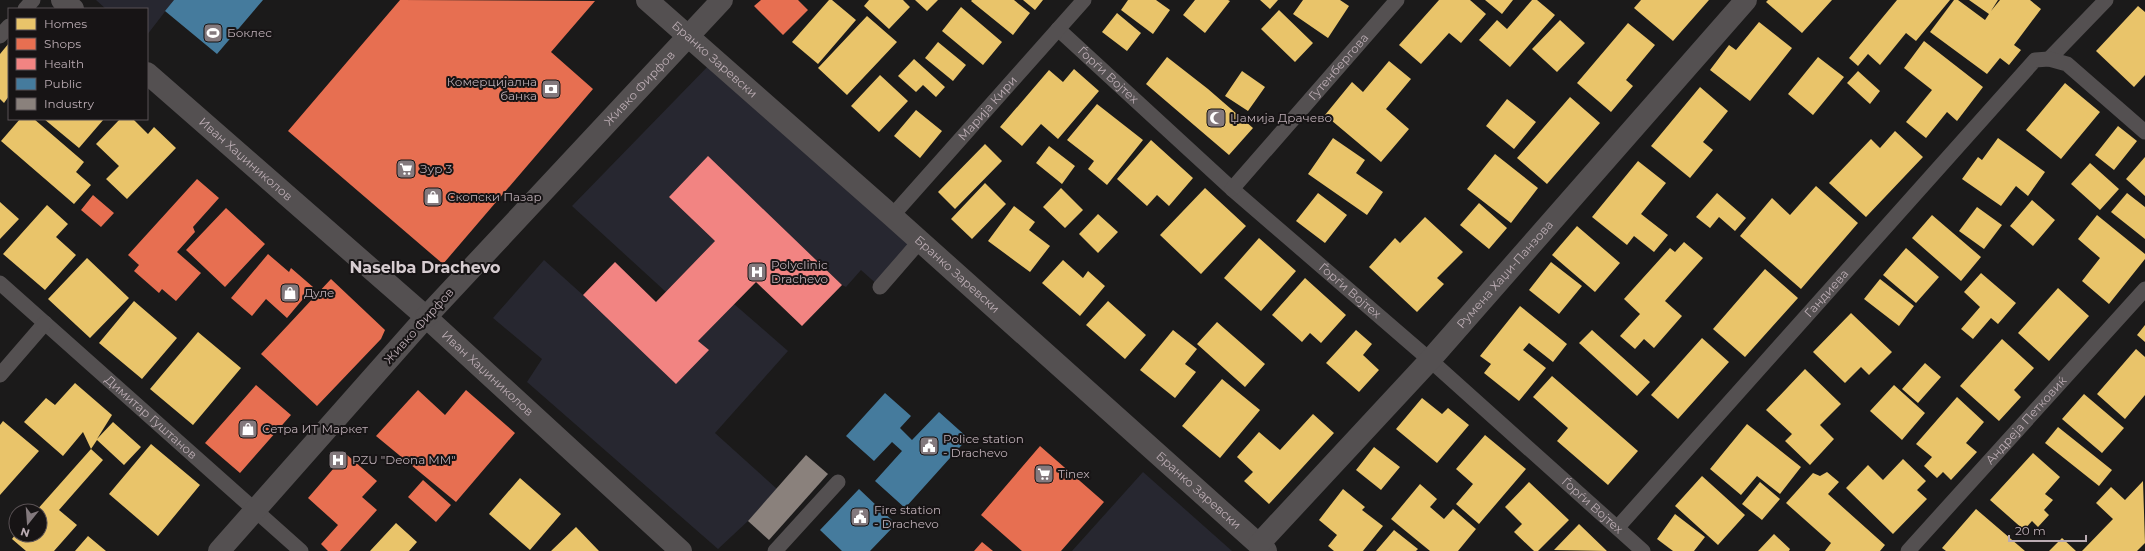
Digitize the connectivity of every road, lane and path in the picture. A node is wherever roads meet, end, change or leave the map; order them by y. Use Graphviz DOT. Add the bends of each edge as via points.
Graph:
graph roads {
  1 [pos="33,0"];
  2 [pos="62,0"];
  3 [pos="647,0"];
  4 [pos="722,0"];
  5 [pos="1084,0"];
  6 [pos="1397,0"];
  7 [pos="1746,0"];
  8 [pos="2106,0"];
  9 [pos="26,8"];
  10 [pos="72,8"];
  11 [pos="8,27"];
  12 [pos="1058,30"];
  13 [pos="0,36"];
  14 [pos="688,38"];
  15 [pos="2042,59"];
  16 [pos="148,74"];
  17 [pos="2145,132"];
  18 [pos="1232,189"];
  19 [pos="892,216"];
  20 [pos="920,241"];
  21 [pos="0,283"];
  22 [pos="880,286"];
  23 [pos="2145,289"];
  24 [pos="426,317"];
  25 [pos="45,323"];
  26 [pos="1430,360"];
  27 [pos="0,375"];
  28 [pos="838,482"];
  29 [pos="255,510"];
  30 [pos="1618,527"];
  31 [pos="1262,548"];
  32 [pos="219,551"];
  33 [pos="301,551"];
  34 [pos="681,551"];
  35 [pos="775,551"];
  36 [pos="1643,551"];
  37 [pos="1908,551"];
  1 -- 9 [label="lane"];
  2 -- 10 [label="street"];
  3 -- 14 [label="street, Бранко Заревски"];
  4 -- 14 [label="street, Живко Фирфов"];
  5 -- 12 [label="lane, Марија Кири"];
  6 -- 18 [label="lane, Гутенбергова"];
  7 -- 26 [label="street, Румена Хаџи-Панзова"];
  8 -- 15 [label="lane, Гандиева"];
  11 -- 13 [label="lane"];
  12 -- 18 [label="lane, Ѓорѓи Војтех"];
  12 -- 19 [label="lane, Марија Кири"];
  14 -- 19 [label="street, Бранко Заревски"];
  14 -- 24 [label="street, Живко Фирфов"];
  15 -- 17 [label="lane" via="2067,64"];
  15 -- 30 [label="lane, Гандиева"];
  16 -- 24 [label="street, Иван Хаџиниколов"];
  18 -- 26 [label="lane, Ѓорѓи Војтех"];
  19 -- 20 [label="street, Бранко Заревски"];
  20 -- 22 [label="lane"];
  20 -- 31 [label="street, Бранко Заревски"];
  21 -- 25 [label="lane, Димитар Гуштанов"];
  23 -- 37 [label="lane, Андреја Петковиќ"];
  24 -- 29 [label="street, Живко Фирфов"];
  24 -- 34 [label="street, Иван Хаџиниколов"];
  25 -- 27 [label="lane"];
  25 -- 29 [label="lane, Димитар Гуштанов"];
  26 -- 30 [label="lane, Ѓорѓи Војтех"];
  26 -- 31 [label="street, Румена Хаџи-Панзова"];
  28 -- 35 [label="lane"];
  29 -- 32 [label="street, Живко Фирфов"];
  29 -- 33 [label="lane, Димитар Гуштанов"];
  30 -- 36 [label="lane, Ѓорѓи Војтех"];
}
